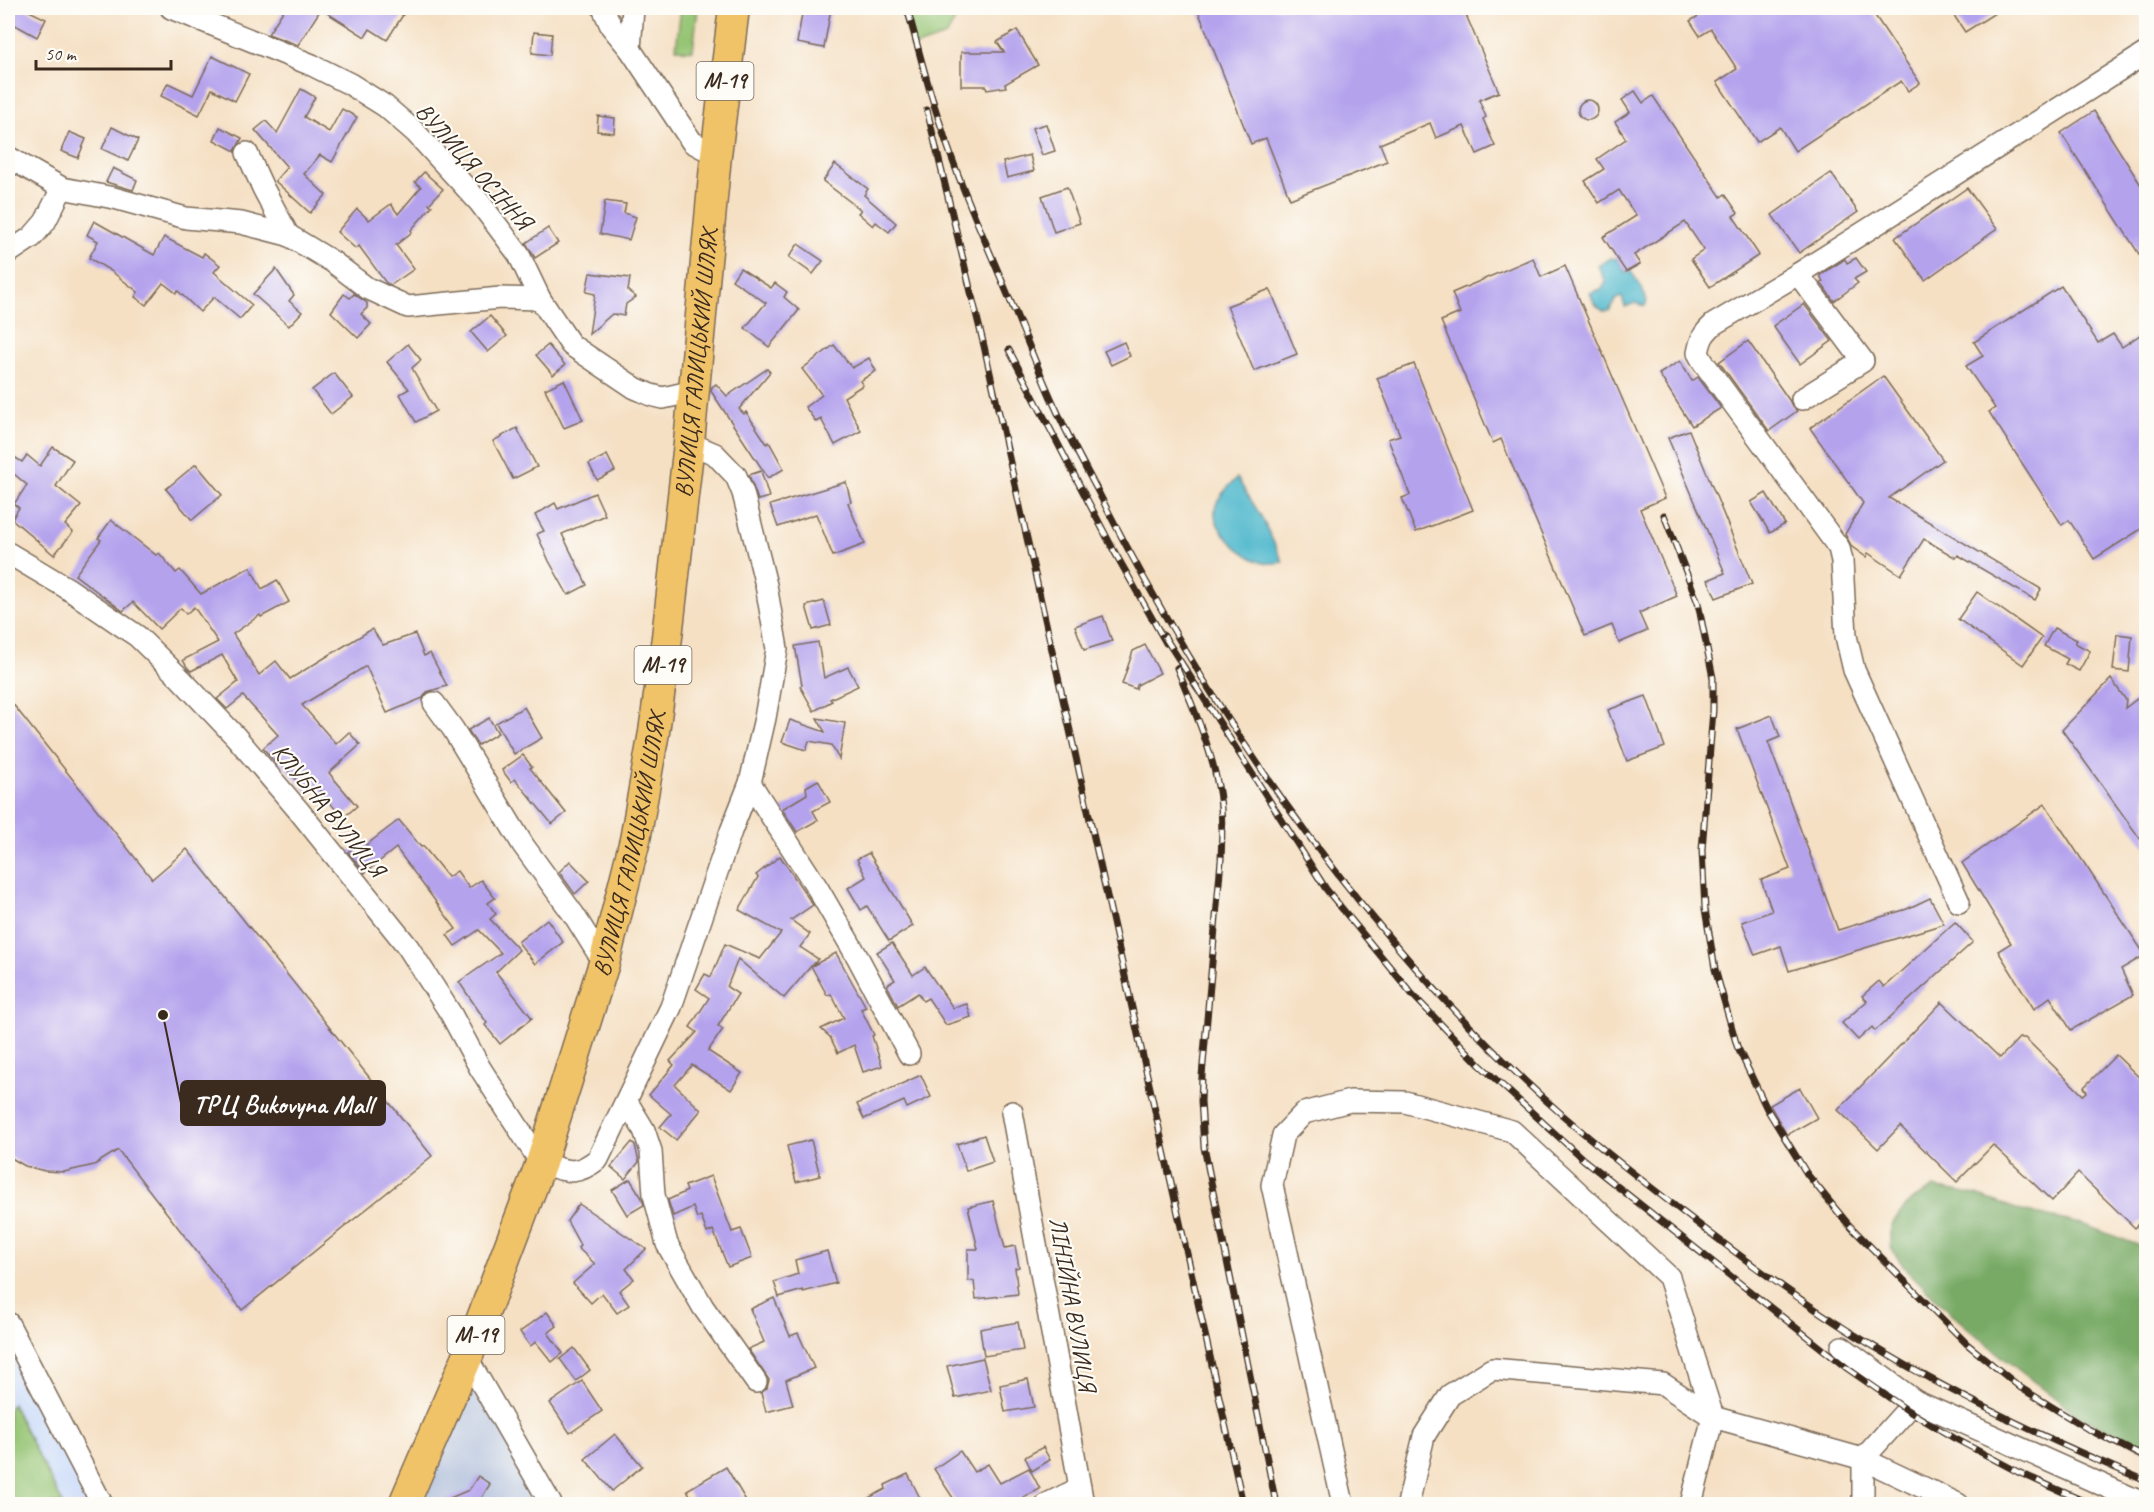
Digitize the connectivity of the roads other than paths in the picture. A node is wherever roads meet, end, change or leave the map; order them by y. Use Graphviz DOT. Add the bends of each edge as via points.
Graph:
graph roads {
  1 [pos="171,8"];
  2 [pos="603,8"];
  3 [pos="633,8"];
  4 [pos="734,8"];
  5 [pos="630,49"];
  6 [pos="2146,53"];
  7 [pos="247,153"];
  8 [pos="716,155"];
  9 [pos="8,158"];
  10 [pos="62,189"];
  11 [pos="288,235"];
  12 [pos="8,253"];
  13 [pos="1798,273"];
  14 [pos="540,299"];
  15 [pos="694,391"];
  16 [pos="1802,399"];
  17 [pos="689,444"];
  18 [pos="8,553"];
  19 [pos="434,703"];
  20 [pos="750,783"];
  21 [pos="1959,902"];
  22 [pos="603,963"];
  23 [pos="909,1054"];
  24 [pos="627,1102"];
  25 [pos="1012,1112"];
  26 [pos="541,1163"];
  27 [pos="8,1323"];
  28 [pos="1842,1347"];
  29 [pos="467,1358"];
  30 [pos="756,1382"];
  31 [pos="1915,1401"];
  32 [pos="1713,1417"];
  33 [pos="1863,1459"];
  34 [pos="1082,1496"];
  35 [pos="102,1504"];
  36 [pos="404,1504"];
  37 [pos="551,1504"];
  38 [pos="1047,1504"];
  39 [pos="1343,1504"];
  40 [pos="1408,1504"];
  41 [pos="1691,1504"];
  42 [pos="1863,1504"];
  43 [pos="1958,1504"];
  44 [pos="2145,1504"];
  1 -- 14 [label="street, ВУЛИЦЯ ОСІННЯ" via="312,65 385,106 480,203 519,255"];
  2 -- 5 [label="street" via="611,26"];
  3 -- 5 [label="street"];
  4 -- 8 [label="highway, ВУЛИЦЯ ГАЛИЦЬКИЙ ШЛЯХ / М-19"];
  5 -- 8 [label="street" via="692,142"];
  6 -- 13 [label="street"];
  7 -- 11 [label="street"];
  8 -- 15 [label="highway, ВУЛИЦЯ ГАЛИЦЬКИЙ ШЛЯХ / М-19"];
  9 -- 10 [label="street"];
  10 -- 11 [label="street" via="114,198 186,218 241,223"];
  10 -- 12 [label="street" via="45,222 32,237"];
  11 -- 14 [label="street" via="367,288 408,307 500,298"];
  13 -- 16 [label="street" via="1863,361"];
  13 -- 21 [label="street" via="1714,324 1703,334 1698,353 1839,548 1846,636 1854,670"];
  14 -- 15 [label="street, ВУЛИЦЯ ОСІННЯ" via="570,345 635,388 663,398"];
  15 -- 17 [label="highway, ВУЛИЦЯ ГАЛИЦЬКИЙ ШЛЯХ / М-19"];
  17 -- 20 [label="street" via="715,454 736,476 766,585 777,649"];
  17 -- 22 [label="highway, ВУЛИЦЯ ГАЛИЦЬКИЙ ШЛЯХ / М-19" via="654,732 635,840"];
  18 -- 26 [label="street, КЛУБНА ВУЛИЦЯ" via="137,636 236,737 408,947"];
  19 -- 22 [label="street" via="522,845 574,915"];
  20 -- 23 [label="street" via="847,938"];
  20 -- 24 [label="street" via="671,1007"];
  22 -- 26 [label="highway, ВУЛИЦЯ ГАЛИЦЬКИЙ ШЛЯХ / М-19"];
  24 -- 26 [label="street" via="598,1159 583,1170 568,1171"];
  24 -- 30 [label="street" via="651,1151 654,1195 667,1245 703,1307"];
  25 -- 34 [label="street, ЛІНІЙНА ВУЛИЦЯ"];
  26 -- 29 [label="highway, ВУЛИЦЯ ГАЛИЦЬКИЙ ШЛЯХ / М-19"];
  27 -- 35 [label="street"];
  28 -- 31 [label="street"];
  29 -- 36 [label="highway, ВУЛИЦЯ ГАЛИЦЬКИЙ ШЛЯХ / М-19"];
  29 -- 37 [label="street"];
  31 -- 33 [label="street"];
  31 -- 44 [label="street"];
  32 -- 33 [label="street"];
  32 -- 39 [label="street" via="1669,1277 1512,1131 1405,1102 1350,1101 1304,1113 1283,1135 1272,1185"];
  32 -- 40 [label="street" via="1663,1384 1492,1369 1450,1395 1424,1436"];
  32 -- 41 [label="street"];
  33 -- 42 [label="street"];
  33 -- 43 [label="street"];
  34 -- 38 [label="street"];
}
